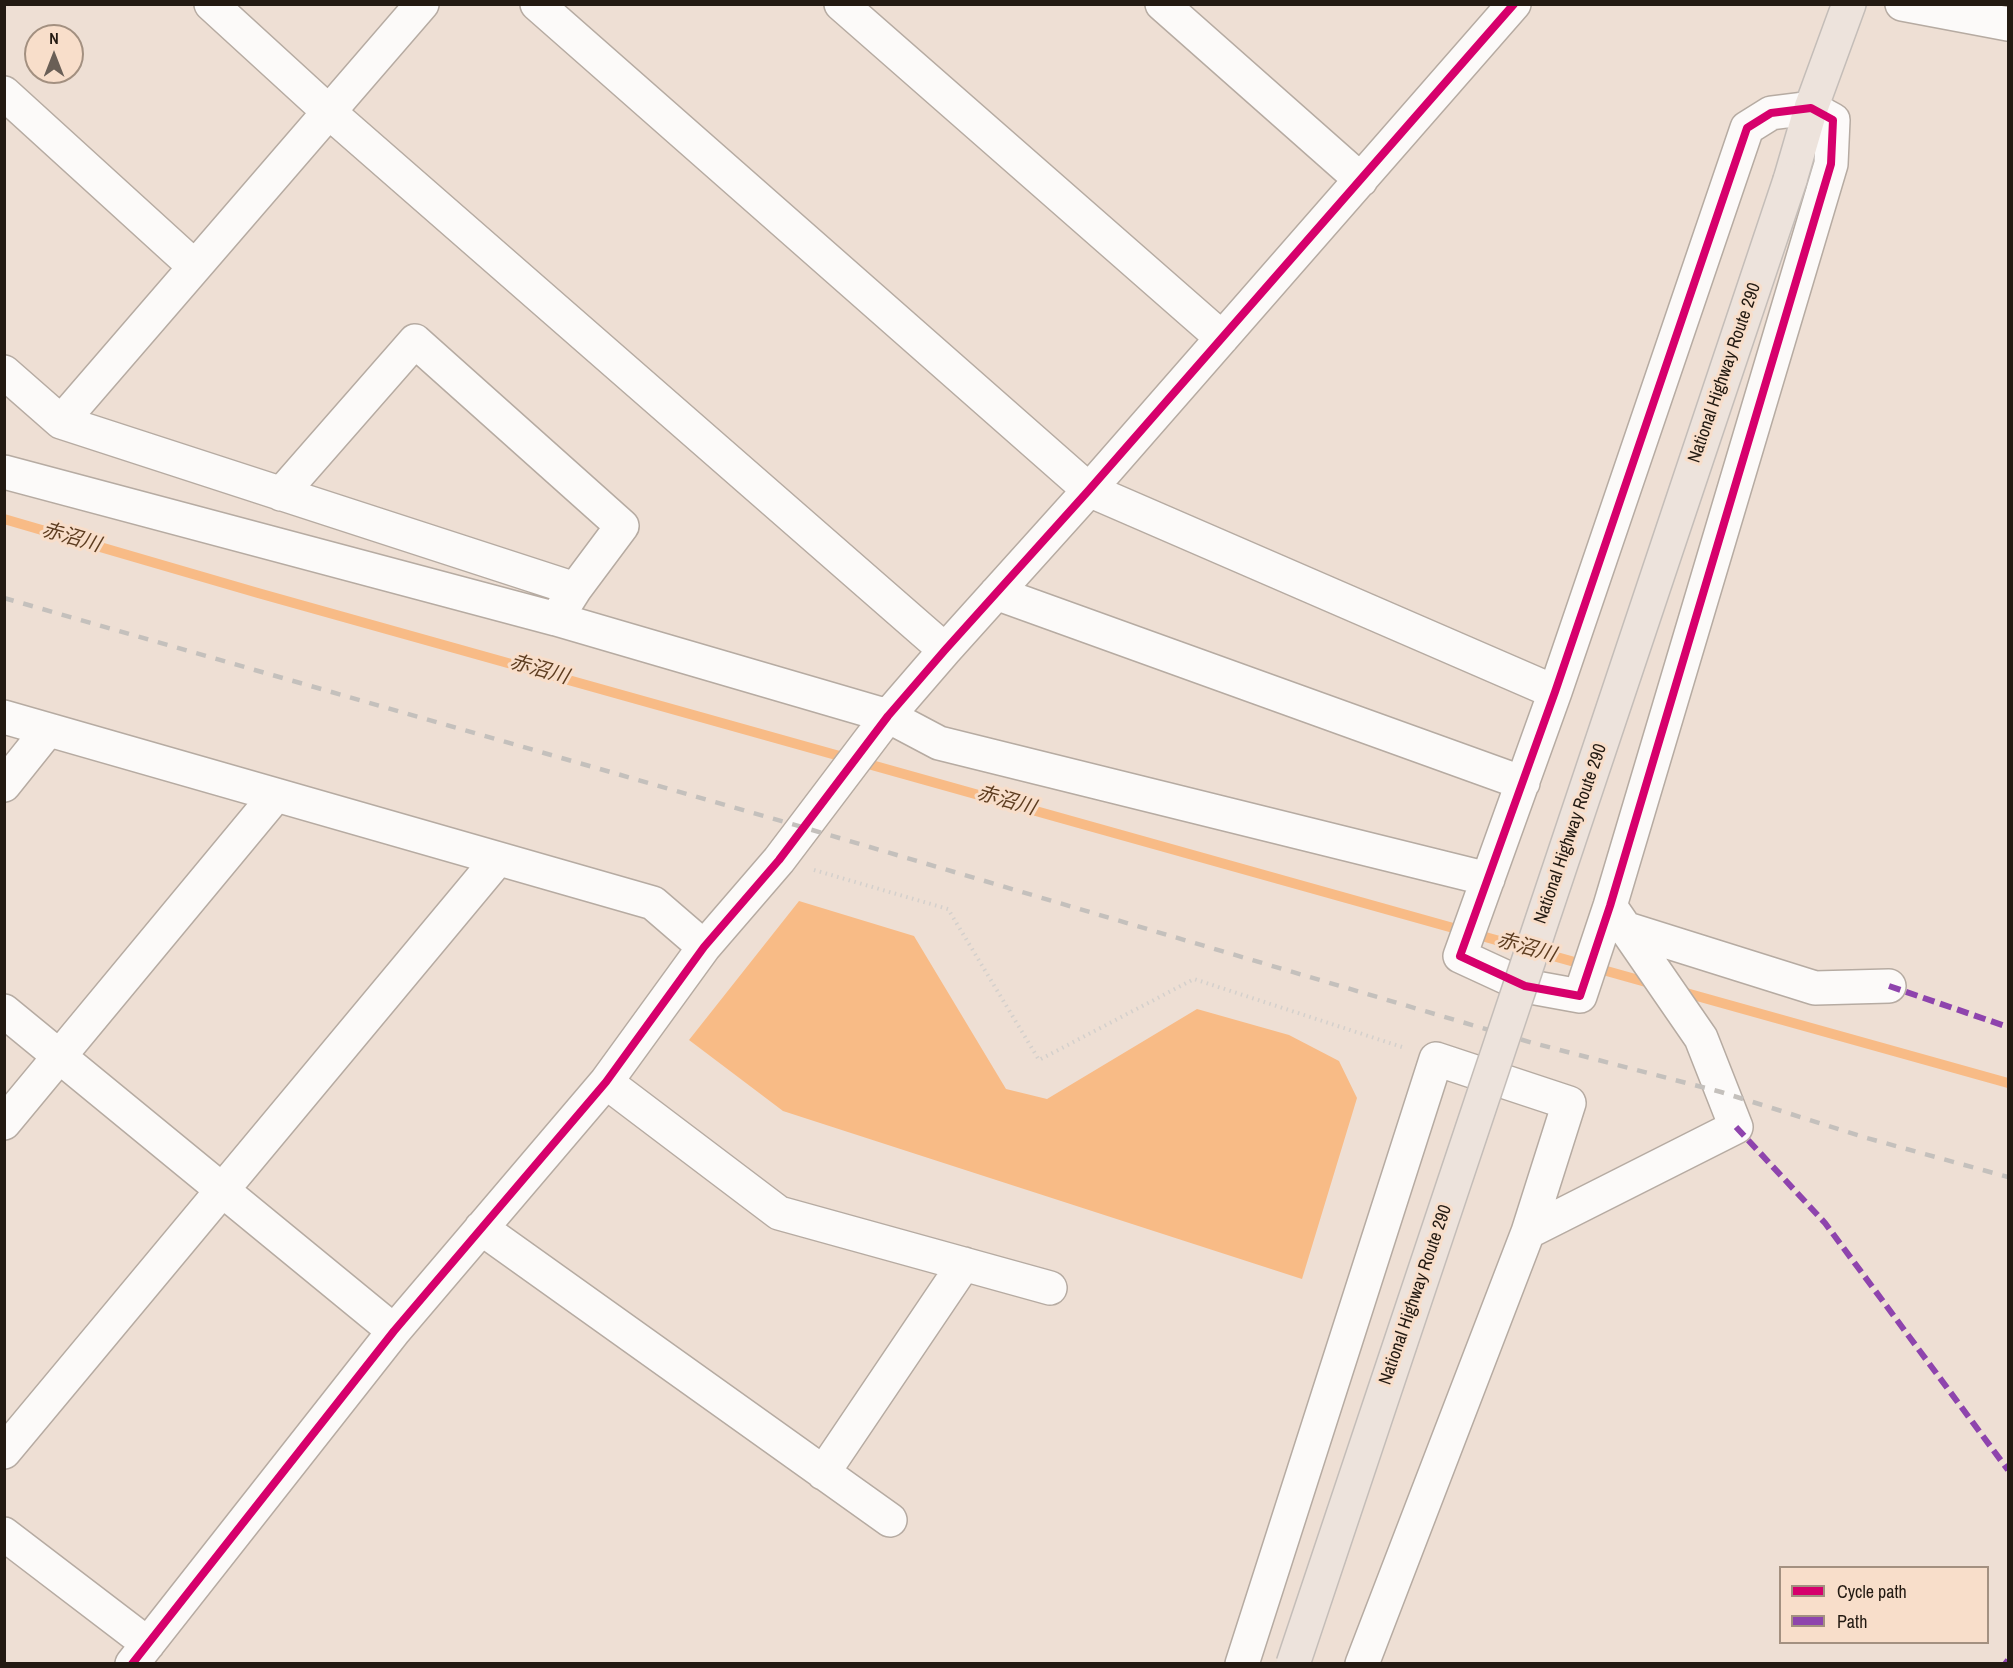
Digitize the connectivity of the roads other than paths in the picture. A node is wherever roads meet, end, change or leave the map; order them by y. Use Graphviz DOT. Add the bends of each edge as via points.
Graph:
graph roads {
  1 [pos="211,4"];
  2 [pos="422,4"];
  3 [pos="537,4"];
  4 [pos="841,4"];
  5 [pos="1162,4"];
  6 [pos="1514,4"];
  7 [pos="1849,4"];
  8 [pos="1902,4"];
  9 [pos="2008,24"];
  10 [pos="4,93"];
  11 [pos="1811,108"];
  12 [pos="330,112"];
  13 [pos="1361,180"];
  14 [pos="195,267"];
  15 [pos="1222,338"];
  16 [pos="4,372"];
  17 [pos="61,422"];
  18 [pos="4,472"];
  19 [pos="1089,490"];
  20 [pos="281,494"];
  21 [pos="575,589"];
  22 [pos="996,593"];
  23 [pos="556,619"];
  24 [pos="945,650"];
  25 [pos="1555,692"];
  26 [pos="888,716"];
  27 [pos="4,717"];
  28 [pos="48,730"];
  29 [pos="1523,783"];
  30 [pos="4,784"];
  31 [pos="276,795"];
  32 [pos="498,859"];
  33 [pos="1488,879"];
  34 [pos="1617,917"];
  35 [pos="704,947"];
  36 [pos="1889,986"];
  37 [pos="4,1011"];
  38 [pos="60,1056"];
  39 [pos="606,1082"];
  40 [pos="4,1123"];
  41 [pos="222,1190"];
  42 [pos="481,1228"];
  43 [pos="1528,1232"];
  44 [pos="964,1264"];
  45 [pos="1050,1288"];
  46 [pos="394,1331"];
  47 [pos="4,1452"];
  48 [pos="823,1473"];
  49 [pos="890,1520"];
  50 [pos="4,1534"];
  51 [pos="140,1654"];
  52 [pos="1242,1664"];
  53 [pos="1293,1664"];
  54 [pos="1362,1664"];
  1 -- 12 [label="street"];
  2 -- 12 [label="street"];
  3 -- 19 [label="street"];
  4 -- 15 [label="street"];
  5 -- 13 [label="street"];
  6 -- 13 [label="street"];
  7 -- 11 [label="highway, National Highway Route 290"];
  8 -- 9 [label="street"];
  10 -- 14 [label="street"];
  11 -- 25 [label="street" via="1771,113 1748,128"];
  11 -- 34 [label="street" via="1833,120 1831,164"];
  11 -- 53 [label="highway, National Highway Route 290, bridge"];
  12 -- 14 [label="street"];
  12 -- 24 [label="street"];
  13 -- 15 [label="street"];
  14 -- 17 [label="street"];
  15 -- 19 [label="street"];
  16 -- 17 [label="street"];
  17 -- 20 [label="street"];
  18 -- 23 [label="street"];
  19 -- 22 [label="street"];
  19 -- 25 [label="street"];
  20 -- 21 [label="street"];
  20 -- 21 [label="street" via="415,341 622,525"];
  21 -- 23 [label="street"];
  22 -- 24 [label="street"];
  22 -- 29 [label="street"];
  23 -- 26 [label="street"];
  24 -- 26 [label="street"];
  25 -- 29 [label="street"];
  26 -- 33 [label="street" via="939,743"];
  26 -- 35 [label="street" via="779,860"];
  27 -- 28 [label="street"];
  28 -- 30 [label="street"];
  28 -- 31 [label="street"];
  29 -- 33 [label="street"];
  31 -- 32 [label="street"];
  31 -- 38 [label="street"];
  32 -- 35 [label="street" via="652,903"];
  32 -- 41 [label="street"];
  33 -- 34 [label="street" via="1460,956 1525,986 1580,996"];
  34 -- 36 [label="street" via="1815,988"];
  34 -- 43 [label="street" via="1701,1038 1736,1127"];
  35 -- 39 [label="street"];
  37 -- 38 [label="street"];
  38 -- 40 [label="street"];
  38 -- 41 [label="street"];
  39 -- 42 [label="street"];
  39 -- 44 [label="street" via="779,1213"];
  41 -- 46 [label="street"];
  41 -- 47 [label="street"];
  42 -- 46 [label="street"];
  42 -- 48 [label="street"];
  43 -- 52 [label="street" via="1569,1103 1436,1059"];
  43 -- 54 [label="street"];
  44 -- 45 [label="street"];
  44 -- 48 [label="street"];
  46 -- 51 [label="street"];
  48 -- 49 [label="street"];
  50 -- 51 [label="street"];
}
